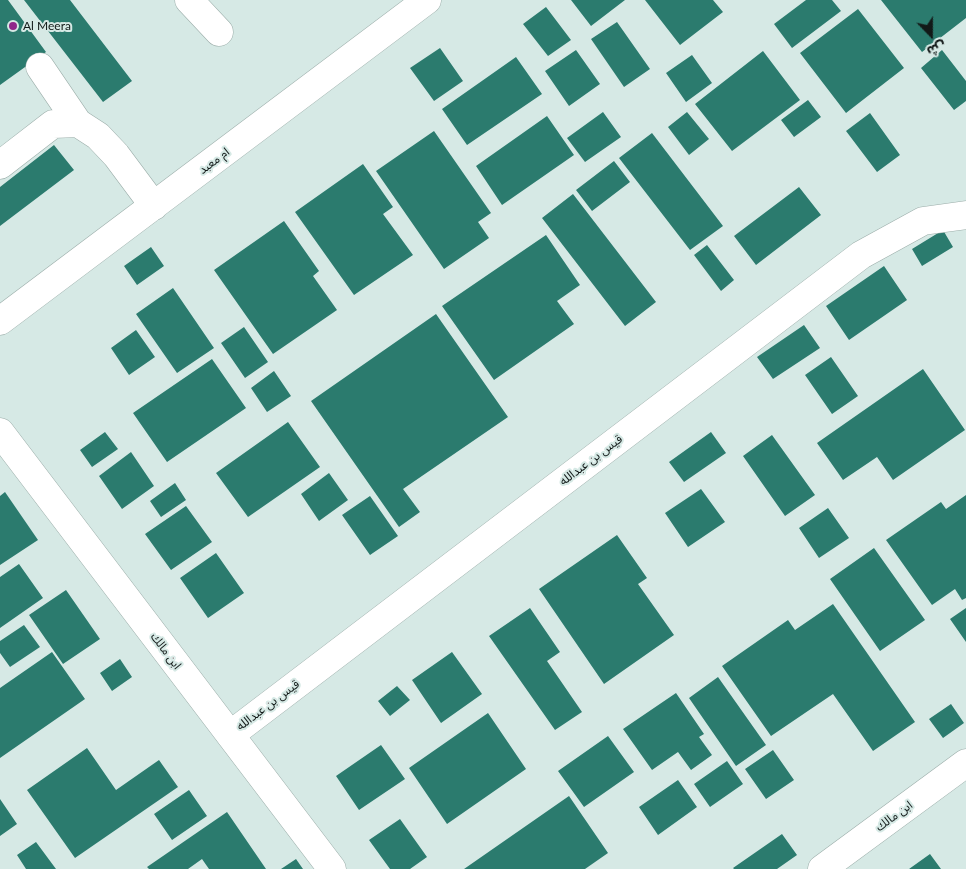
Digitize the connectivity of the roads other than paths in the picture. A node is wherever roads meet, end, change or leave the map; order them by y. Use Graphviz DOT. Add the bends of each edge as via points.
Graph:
graph roads {
  1 [pos="189,0"];
  2 [pos="427,0"];
  3 [pos="218,32"];
  4 [pos="40,67"];
  5 [pos="78,123"];
  6 [pos="0,165"];
  7 [pos="154,206"];
  8 [pos="966,215"];
  9 [pos="0,321"];
  10 [pos="0,432"];
  11 [pos="230,734"];
  12 [pos="966,763"];
  13 [pos="332,869"];
  14 [pos="822,869"];
  1 -- 3 [label="street"];
  2 -- 7 [label="street, ام معبد"];
  4 -- 5 [label="street"];
  5 -- 6 [label="street" via="53,124"];
  5 -- 7 [label="street" via="104,142"];
  7 -- 9 [label="street, ام معبد"];
  8 -- 11 [label="street, قيس بن عبدالله" via="923,221 861,255"];
  10 -- 11 [label="street, ابن مالك"];
  11 -- 13 [label="street, ابن مالك"];
  12 -- 14 [label="street, ابن مالك"];
}
